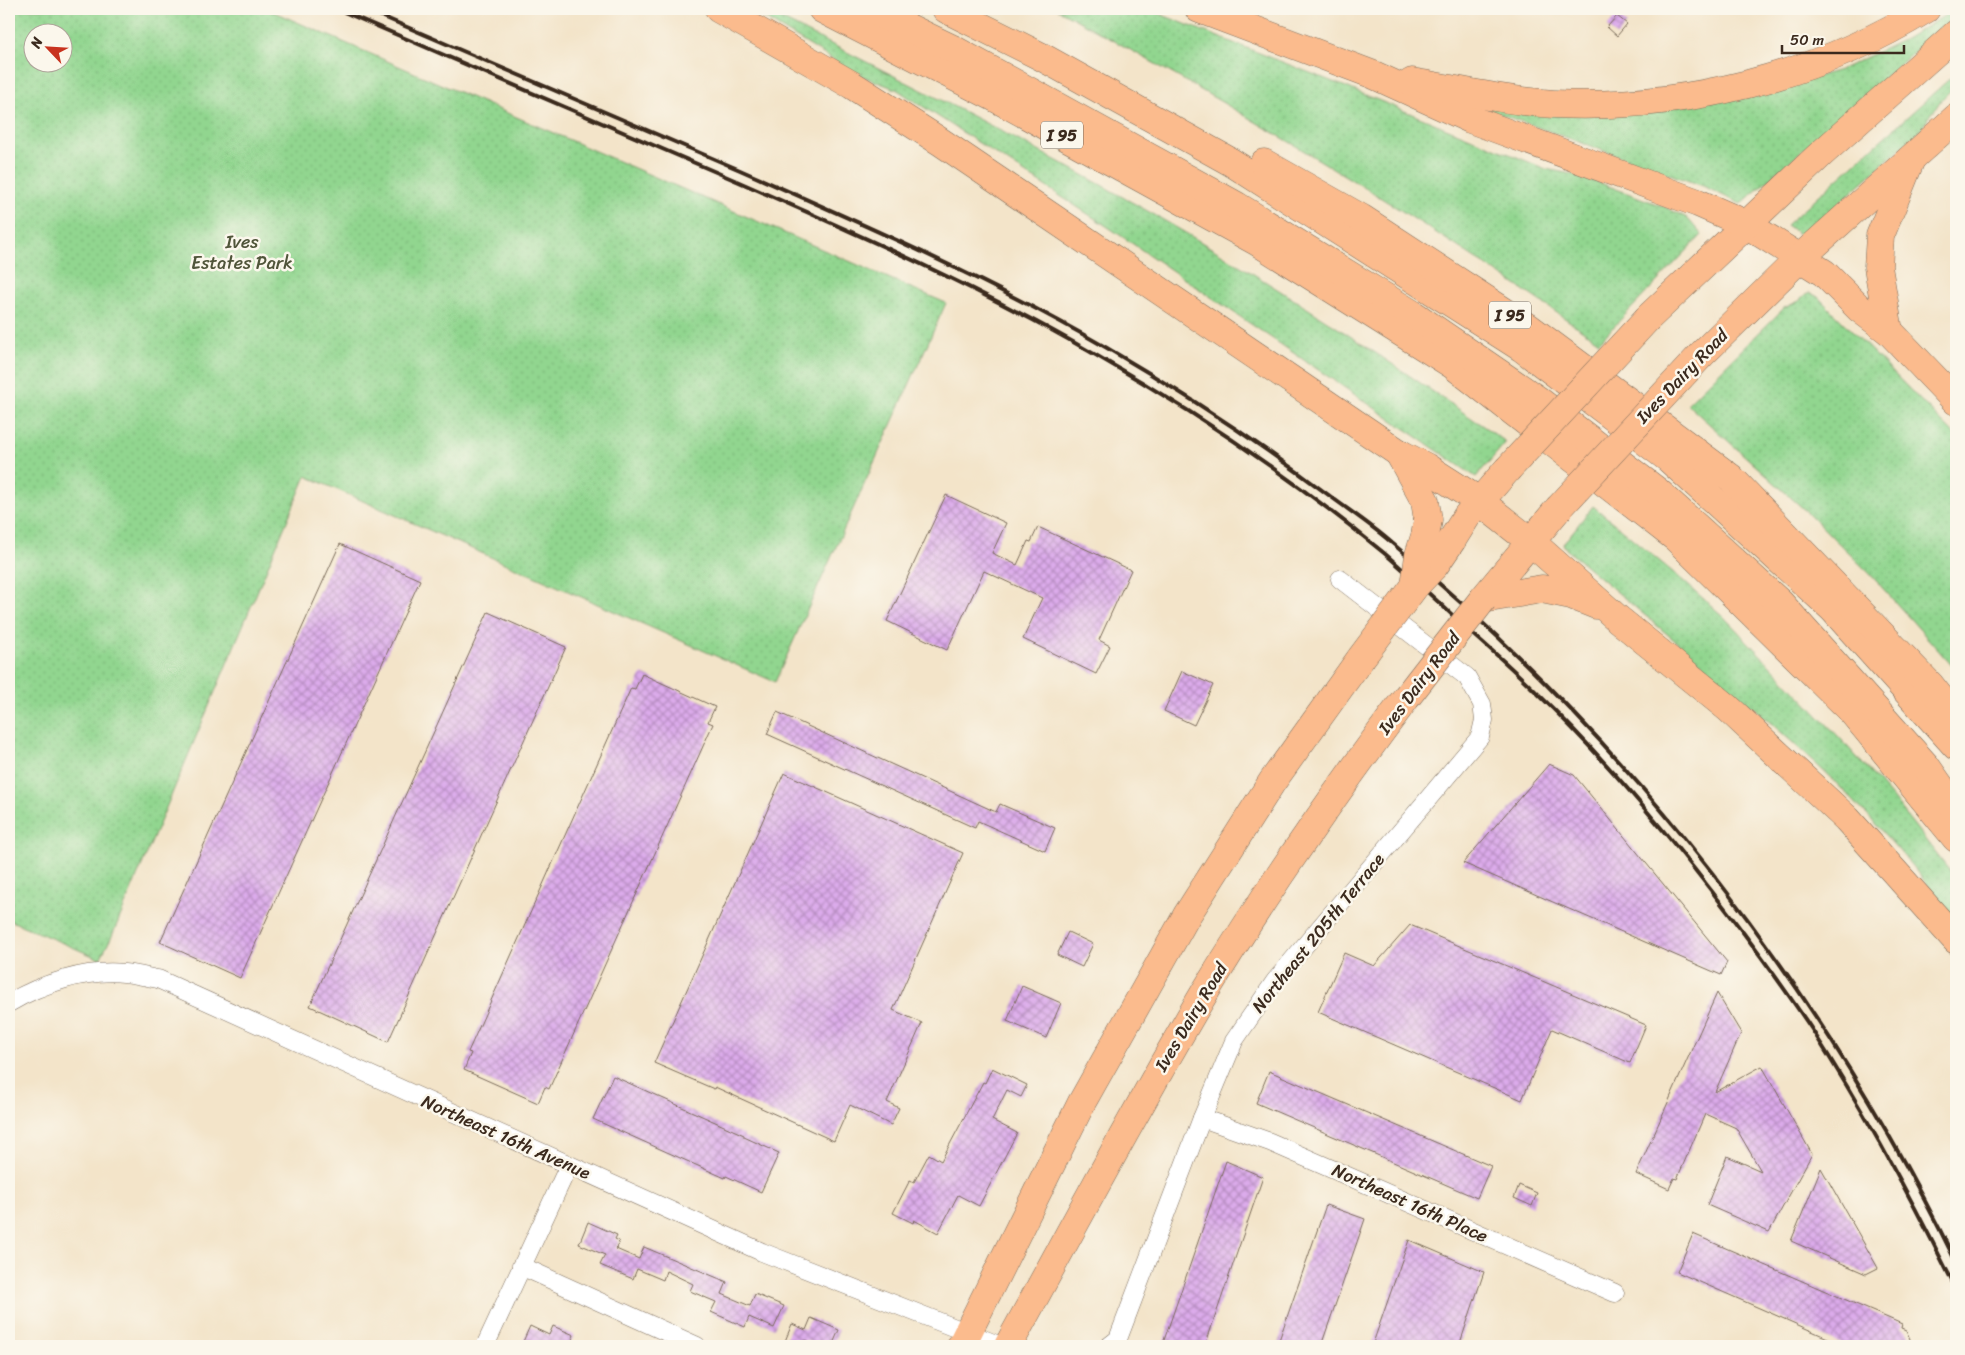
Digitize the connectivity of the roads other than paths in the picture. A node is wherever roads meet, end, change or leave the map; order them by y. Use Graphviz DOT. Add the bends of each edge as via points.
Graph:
graph roads {
  1 [pos="719,9"];
  2 [pos="822,9"];
  3 [pos="870,9"];
  4 [pos="946,9"];
  5 [pos="989,9"];
  6 [pos="1199,9"];
  7 [pos="1926,9"];
  8 [pos="1956,34"];
  9 [pos="1374,75"];
  10 [pos="1956,118"];
  11 [pos="1911,159"];
  12 [pos="1746,224"];
  13 [pos="1800,258"];
  14 [pos="1889,331"];
  15 [pos="1956,401"];
  16 [pos="1399,453"];
  17 [pos="1479,502"];
  18 [pos="1530,541"];
  19 [pos="1340,579"];
  20 [pos="1415,586"];
  21 [pos="1490,590"];
  22 [pos="1607,609"];
  23 [pos="1956,718"];
  24 [pos="1956,746"];
  25 [pos="1956,809"];
  26 [pos="1956,838"];
  27 [pos="1956,940"];
  28 [pos="9,1003"];
  29 [pos="1202,1118"];
  30 [pos="569,1165"];
  31 [pos="521,1266"];
  32 [pos="1615,1293"];
  33 [pos="964,1339"];
  34 [pos="485,1346"];
  35 [pos="696,1346"];
  36 [pos="1001,1346"];
  37 [pos="1008,1346"];
  38 [pos="1109,1346"];
  1 -- 16 [label="main road" via="852,85 941,142"];
  2 -- 26 [label="main road, I 95" via="992,96 1256,241 1452,365 1676,538 1850,709"];
  3 -- 25 [label="main road" via="950,48 1237,206 1414,315 1538,400 1657,491 1780,603 1926,766"];
  4 -- 24 [label="main road" via="1042,57 1231,162 1522,348 1669,459 1712,498 1833,609"];
  5 -- 23 [label="main road, I 95" via="1361,218 1535,333 1731,478 1930,685"];
  6 -- 9 [label="main road"];
  7 -- 9 [label="main road" via="1849,49 1798,69 1750,84 1660,101 1553,104"];
  8 -- 12 [label="main road"];
  9 -- 12 [label="main road" via="1470,119 1698,203"];
  10 -- 11 [label="main road, Ives Dairy Road"];
  11 -- 13 [label="main road, Ives Dairy Road"];
  11 -- 14 [label="main road" via="1880,236 1878,267"];
  12 -- 13 [label="main road"];
  12 -- 17 [label="main road, bridge" via="1648,318"];
  13 -- 14 [label="main road" via="1824,273 1860,309"];
  13 -- 18 [label="main road, Ives Dairy Road, bridge" via="1701,355"];
  14 -- 15 [label="main road"];
  16 -- 17 [label="main road"];
  16 -- 20 [label="main road, bridge" via="1425,501 1428,520"];
  17 -- 18 [label="main road"];
  17 -- 20 [label="main road, bridge" via="1435,565"];
  18 -- 21 [label="main road, Ives Dairy Road"];
  18 -- 22 [label="main road"];
  19 -- 29 [label="street, Northeast 205th Terrace" via="1467,677 1482,704 1484,720 1480,738 1275,981 1234,1041"];
  20 -- 33 [label="main road, bridge" via="1272,782 1187,914 1082,1102"];
  21 -- 22 [label="main road" via="1530,592 1542,589 1571,595"];
  21 -- 37 [label="main road, Ives Dairy Road, bridge" via="1406,698 1294,856 1206,991 1126,1129"];
  22 -- 27 [label="main road" via="1728,708 1847,819"];
  28 -- 30 [label="street, Northeast 16th Avenue" via="57,982 89,974 122,973 158,979"];
  29 -- 32 [label="street, Northeast 16th Place" via="1270,1142"];
  29 -- 38 [label="street, Northeast 205th Terrace" via="1118,1339"];
  30 -- 31 [label="street"];
  30 -- 33 [label="street, Northeast 16th Avenue"];
  31 -- 34 [label="street"];
  31 -- 35 [label="street"];
  33 -- 36 [label="street, Northeast 16th Avenue"];
}
